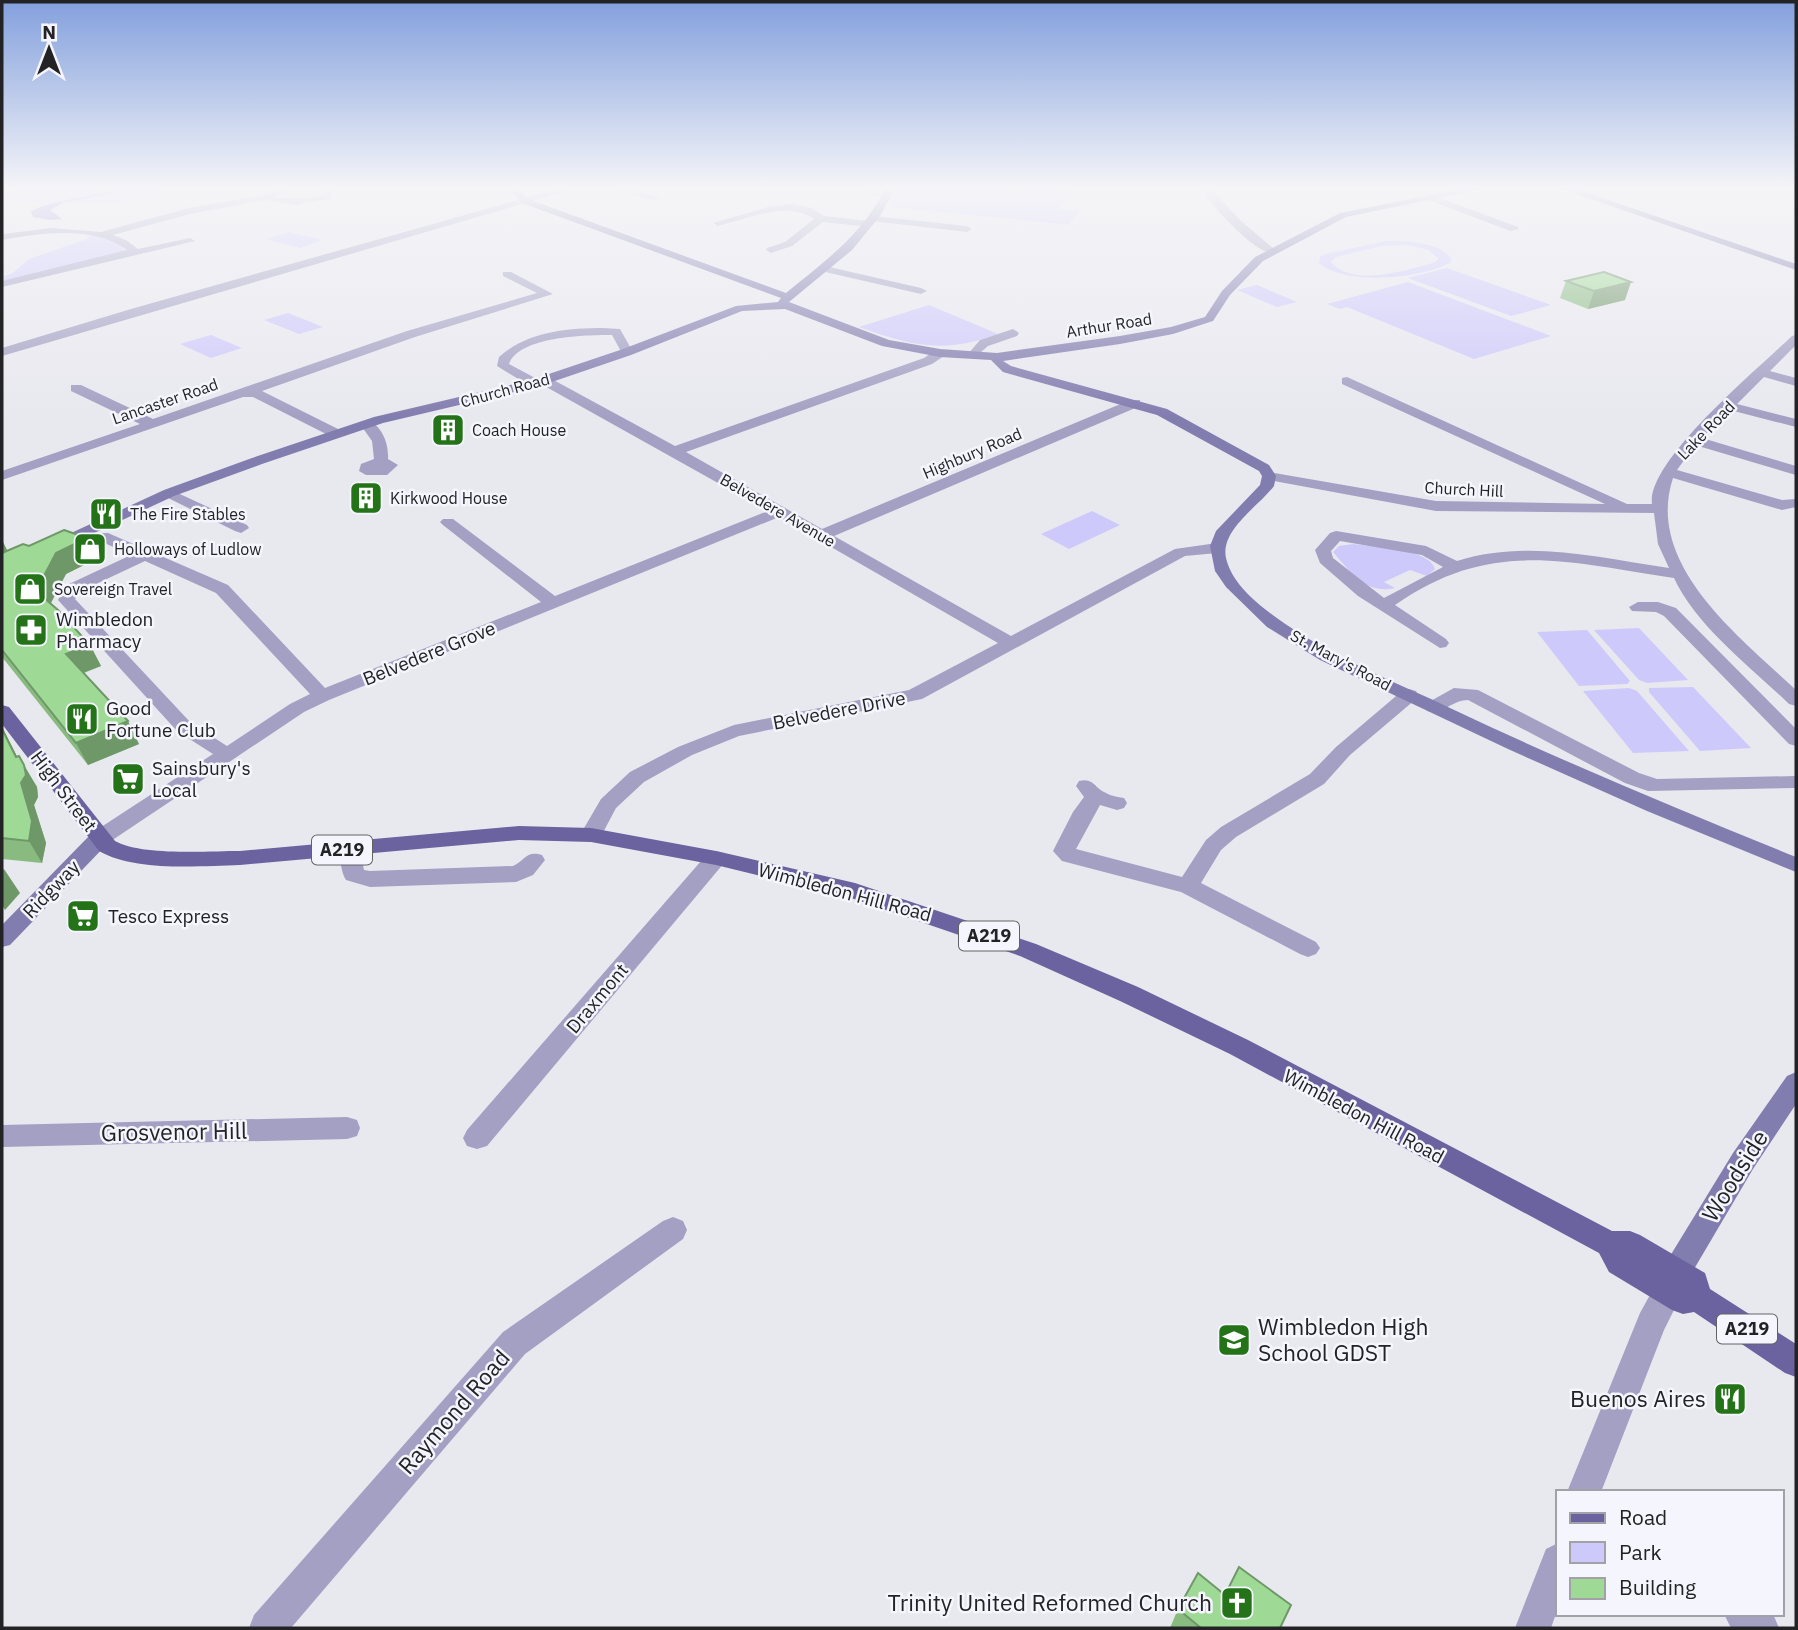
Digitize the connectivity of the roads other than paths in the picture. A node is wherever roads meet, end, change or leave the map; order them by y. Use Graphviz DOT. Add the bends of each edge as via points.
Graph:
graph roads {
  1 [pos="84,265"];
  2 [pos="298,265"];
  3 [pos="693,265"];
  4 [pos="829,265"];
  5 [pos="1252,265"];
  6 [pos="825,269"];
  7 [pos="507,274"];
  8 [pos="2,284"];
  9 [pos="921,291"];
  10 [pos="785,300"];
  11 [pos="1013,333"];
  12 [pos="1796,339"];
  13 [pos="2,352"];
  14 [pos="627,352"];
  15 [pos="940,353"];
  16 [pos="974,354"];
  17 [pos="997,358"];
  18 [pos="1762,373"];
  19 [pos="1347,381"];
  20 [pos="539,382"];
  21 [pos="1796,382"];
  22 [pos="76,388"];
  23 [pos="248,392"];
  24 [pos="1135,403"];
  25 [pos="1729,406"];
  26 [pos="1796,423"];
  27 [pos="152,424"];
  28 [pos="367,424"];
  29 [pos="335,433"];
  30 [pos="1692,440"];
  31 [pos="674,451"];
  32 [pos="381,461"];
  33 [pos="1796,471"];
  34 [pos="1668,472"];
  35 [pos="2,476"];
  36 [pos="1269,477"];
  37 [pos="170,492"];
  38 [pos="1796,503"];
  39 [pos="1622,507"];
  40 [pos="1660,509"];
  41 [pos="781,511"];
  42 [pos="447,523"];
  43 [pos="1349,523"];
  44 [pos="241,528"];
  45 [pos="822,535"];
  46 [pos="1336,536"];
  47 [pos="70,538"];
  48 [pos="1217,548"];
  49 [pos="144,555"];
  50 [pos="1456,566"];
  51 [pos="2,571"];
  52 [pos="1678,574"];
  53 [pos="554,603"];
  54 [pos="1385,605"];
  55 [pos="1638,607"];
  56 [pos="1010,643"];
  57 [pos="1440,643"];
  58 [pos="1796,674"];
  59 [pos="1773,676"];
  60 [pos="322,695"];
  61 [pos="1409,695"];
  62 [pos="1796,700"];
  63 [pos="1434,707"];
  64 [pos="2,712"];
  65 [pos="1796,740"];
  66 [pos="226,754"];
  67 [pos="1796,782"];
  68 [pos="1099,795"];
  69 [pos="591,835"];
  70 [pos="100,838"];
  71 [pos="351,850"];
  72 [pos="716,858"];
  73 [pos="534,860"];
  74 [pos="1796,865"];
  75 [pos="1188,886"];
  76 [pos="5,931"];
  77 [pos="1308,948"];
  78 [pos="1796,1083"];
  79 [pos="347,1128"];
  80 [pos="2,1136"];
  81 [pos="477,1138"];
  82 [pos="673,1230"];
  83 [pos="1681,1287"];
  84 [pos="1796,1362"];
  85 [pos="1585,1490"];
  86 [pos="1556,1567"];
  87 [pos="1745,1616"];
  88 [pos="267,1628"];
  89 [pos="1533,1628"];
  90 [pos="1761,1628"];
  1 -- 8 [label="street"];
  2 -- 13 [label="street"];
  3 -- 10 [label="street"];
  4 -- 6 [label="street"];
  5 -- 17 [label="street, Arthur Road" via="1209,319 1130,339"];
  6 -- 9 [label="street"];
  6 -- 10 [label="street"];
  7 -- 23 [label="street" via="550,296 411,334"];
  10 -- 14 [label="street, Church Road" via="733,310"];
  10 -- 15 [label="street" via="877,340"];
  11 -- 16 [label="street" via="984,344"];
  12 -- 18 [label="street, Lake Road"];
  14 -- 20 [label="street, Church Road"];
  14 -- 20 [label="street, Belvedere Avenue" via="616,332 587,331 540,340 506,356 503,366"];
  15 -- 16 [label="street"];
  15 -- 31 [label="street"];
  16 -- 17 [label="street"];
  17 -- 24 [label="street" via="1007,369"];
  18 -- 21 [label="street"];
  18 -- 25 [label="street, Lake Road"];
  19 -- 39 [label="street"];
  20 -- 28 [label="street, Church Road"];
  20 -- 31 [label="street, Belvedere Avenue"];
  22 -- 27 [label="street"];
  23 -- 27 [label="street, Lancaster Road"];
  23 -- 29 [label="street, Lancaster Road"];
  24 -- 36 [label="street" via="1184,422 1256,462"];
  24 -- 45 [label="street, Highbury Road"];
  25 -- 26 [label="street"];
  25 -- 30 [label="street, Lake Road"];
  27 -- 35 [label="street, Lancaster Road"];
  28 -- 29 [label="street, Church Road"];
  28 -- 32 [label="street" via="382,442"];
  29 -- 37 [label="street, Church Road"];
  30 -- 33 [label="street"];
  30 -- 34 [label="street, Lake Road"];
  31 -- 41 [label="street, Belvedere Avenue"];
  34 -- 38 [label="street" via="1782,505"];
  34 -- 40 [label="street, Lake Road"];
  36 -- 39 [label="street, Church Hill" via="1436,506"];
  36 -- 48 [label="street" via="1262,493 1222,534"];
  37 -- 44 [label="street"];
  37 -- 47 [label="street, Church Road"];
  39 -- 40 [label="street, Church Hill"];
  40 -- 52 [label="street, Lake Road" via="1665,544"];
  41 -- 45 [label="street, Belvedere Avenue"];
  41 -- 53 [label="street, Belvedere Grove"];
  42 -- 53 [label="street"];
  43 -- 46 [label="street"];
  45 -- 56 [label="street, Belvedere Avenue"];
  46 -- 50 [label="street" via="1426,551"];
  46 -- 54 [label="street" via="1323,550 1326,560"];
  47 -- 49 [label="street" via="102,536"];
  47 -- 51 [label="street, Church Road"];
  48 -- 56 [label="street, Belvedere Drive" via="1181,552"];
  48 -- 61 [label="street, St. Mary's Road" via="1234,586 1275,624 1329,657"];
  49 -- 60 [label="street" via="222,589"];
  49 -- 66 [label="street" via="74,589 66,600 184,727"];
  50 -- 52 [label="street" via="1507,555 1573,557"];
  50 -- 54 [label="street"];
  52 -- 59 [label="street, Lake Road" via="1699,606"];
  53 -- 60 [label="street, Belvedere Grove"];
  54 -- 57 [label="street"];
  55 -- 65 [label="street" via="1670,612"];
  56 -- 69 [label="street, Belvedere Drive" via="915,695 734,731 685,751 637,777 608,804"];
  58 -- 59 [label="street"];
  59 -- 62 [label="street, Lake Road"];
  60 -- 66 [label="street, Belvedere Grove"];
  61 -- 63 [label="street, St. Mary's Road"];
  61 -- 75 [label="street" via="1318,778 1227,833 1207,851"];
  63 -- 67 [label="street" via="1454,694 1471,694 1655,786"];
  63 -- 74 [label="street, St. Mary's Road" via="1651,806"];
  64 -- 70 [label="main road, High Street / A219"];
  66 -- 70 [label="street, Belvedere Grove"];
  68 -- 75 [label="street" via="1083,812 1063,851"];
  69 -- 71 [label="main road, Wimbledon Hill Road / A219" via="519,833"];
  69 -- 72 [label="main road, Wimbledon Hill Road / A219"];
  70 -- 71 [label="main road, Wimbledon Hill Road / A219" via="121,854 197,859"];
  70 -- 76 [label="street, Ridgway"];
  71 -- 73 [label="street" via="354,875 370,879 516,874"];
  72 -- 81 [label="street, Draxmont"];
  72 -- 83 [label="main road, Wimbledon Hill Road / A219" via="855,891 1028,950 1239,1047 1609,1244 1619,1262"];
  75 -- 77 [label="street" via="1286,927"];
  78 -- 83 [label="street, Woodside" via="1743,1161"];
  79 -- 80 [label="street, Grosvenor Hill"];
  82 -- 88 [label="street, Raymond Road" via="514,1343"];
  83 -- 84 [label="main road, Wimbledon Hill Road / A219"];
  83 -- 85 [label="street" via="1651,1323"];
  86 -- 89 [label="street"];
  87 -- 90 [label="street"];
}
